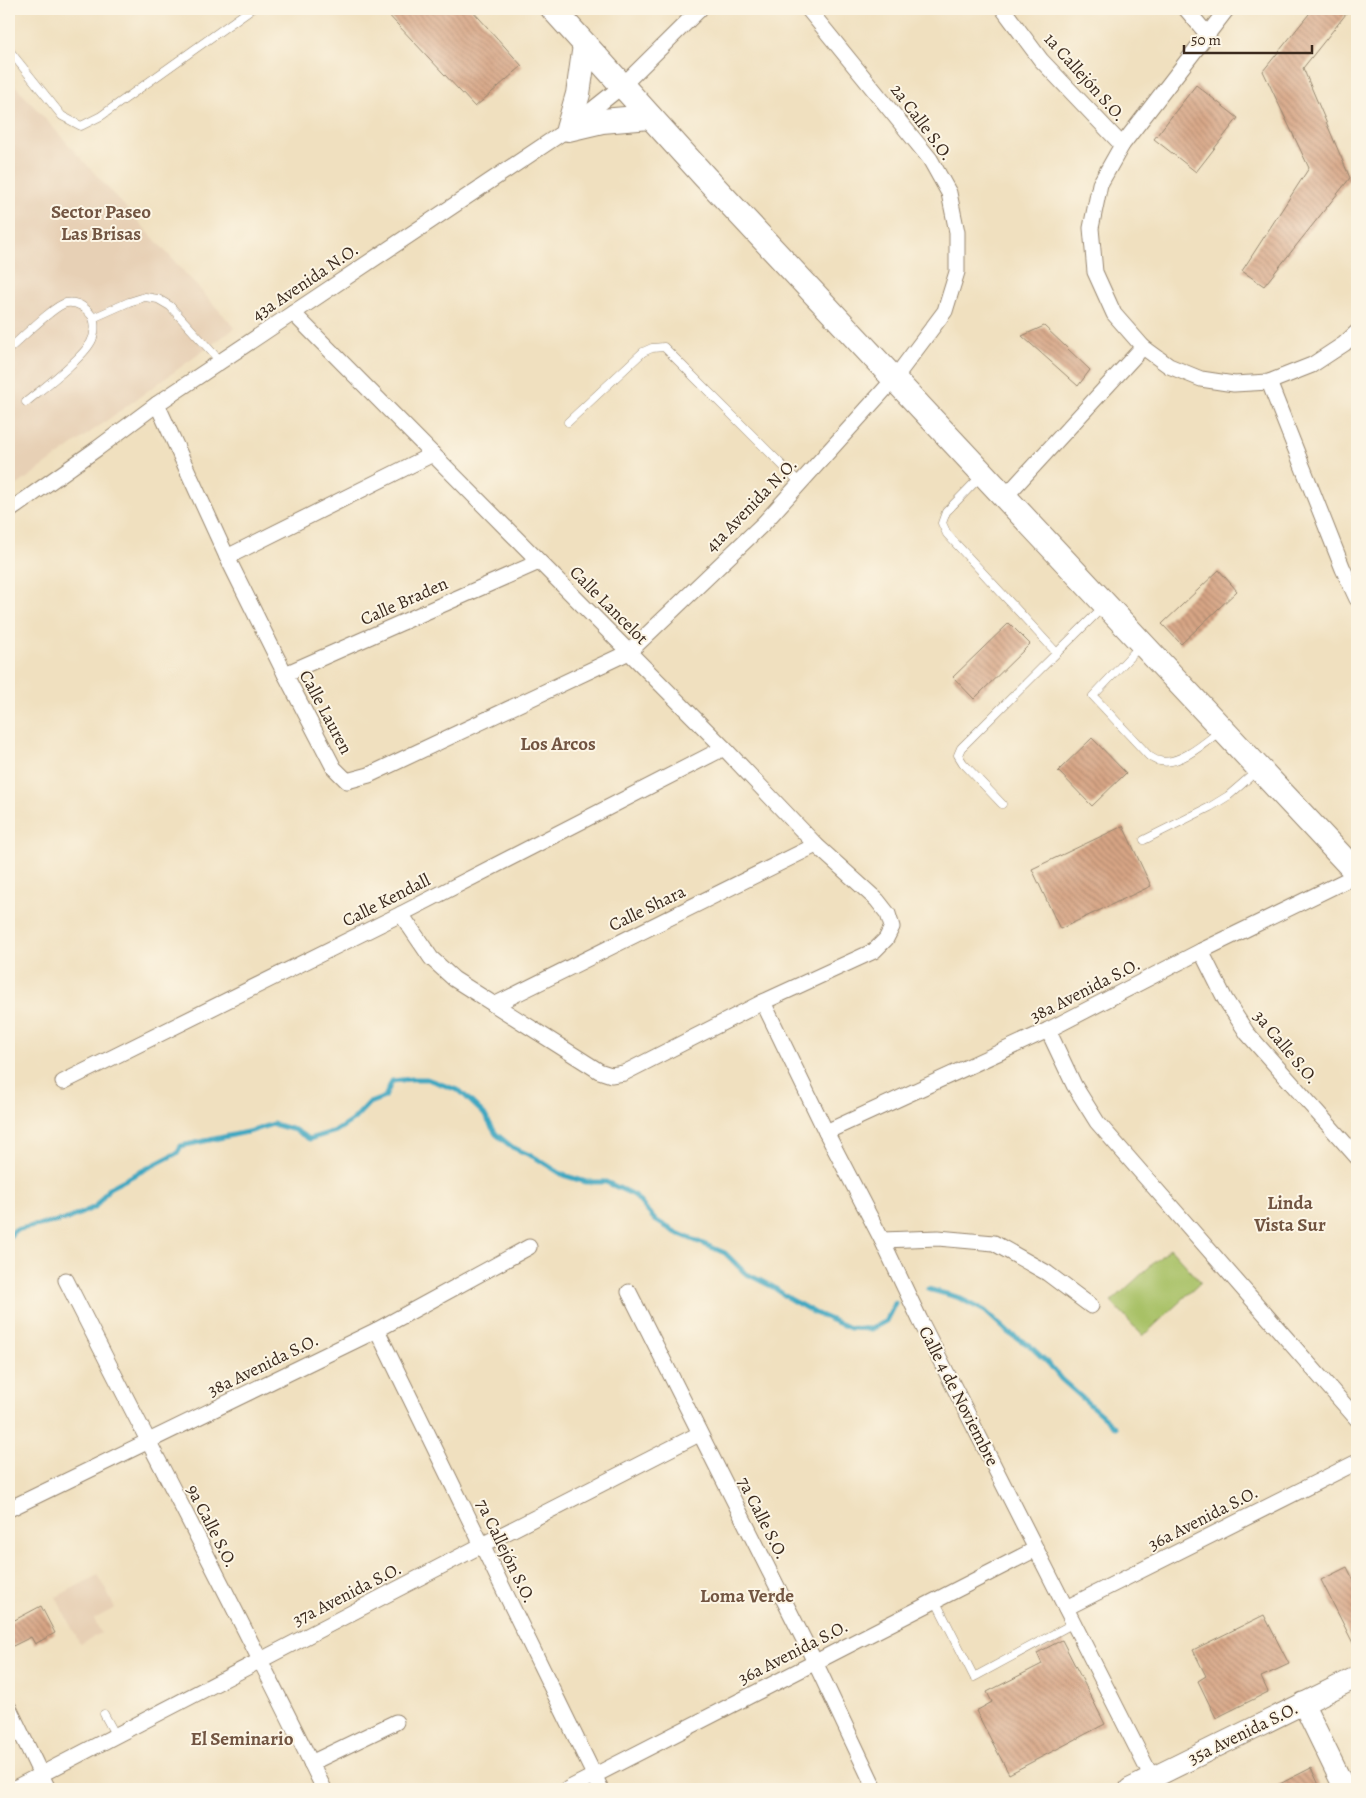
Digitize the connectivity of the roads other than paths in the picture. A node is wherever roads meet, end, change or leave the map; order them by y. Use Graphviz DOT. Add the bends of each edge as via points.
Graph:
graph roads {
  1 [pos="252,9"];
  2 [pos="552,9"];
  3 [pos="700,9"];
  4 [pos="808,9"];
  5 [pos="1003,9"];
  6 [pos="1186,9"];
  7 [pos="1227,9"];
  8 [pos="1207,34"];
  9 [pos="586,45"];
  10 [pos="9,50"];
  11 [pos="622,86"];
  12 [pos="650,116"];
  13 [pos="568,129"];
  14 [pos="1122,145"];
  15 [pos="293,313"];
  16 [pos="93,318"];
  17 [pos="1357,332"];
  18 [pos="1143,347"];
  19 [pos="9,350"];
  20 [pos="220,361"];
  21 [pos="894,379"];
  22 [pos="1269,382"];
  23 [pos="26,402"];
  24 [pos="156,404"];
  25 [pos="568,422"];
  26 [pos="433,454"];
  27 [pos="984,473"];
  28 [pos="800,483"];
  29 [pos="1006,496"];
  30 [pos="9,511"];
  31 [pos="227,557"];
  32 [pos="539,562"];
  33 [pos="1357,599"];
  34 [pos="1106,604"];
  35 [pos="1142,643"];
  36 [pos="630,652"];
  37 [pos="1056,652"];
  38 [pos="284,674"];
  39 [pos="1222,729"];
  40 [pos="724,748"];
  41 [pos="1259,768"];
  42 [pos="1002,804"];
  43 [pos="1144,840"];
  44 [pos="816,845"];
  45 [pos="1357,874"];
  46 [pos="401,914"];
  47 [pos="1202,951"];
  48 [pos="763,1002"];
  49 [pos="494,1005"];
  50 [pos="1048,1030"];
  51 [pos="63,1082"];
  52 [pos="826,1132"];
  53 [pos="1357,1157"];
  54 [pos="882,1240"];
  55 [pos="529,1247"];
  56 [pos="66,1280"];
  57 [pos="629,1292"];
  58 [pos="1091,1306"];
  59 [pos="377,1330"];
  60 [pos="1357,1419"];
  61 [pos="699,1434"];
  62 [pos="147,1442"];
  63 [pos="1357,1462"];
  64 [pos="9,1509"];
  65 [pos="482,1545"];
  66 [pos="1036,1550"];
  67 [pos="935,1600"];
  68 [pos="1066,1608"];
  69 [pos="1074,1623"];
  70 [pos="260,1660"];
  71 [pos="815,1662"];
  72 [pos="1357,1677"];
  73 [pos="1303,1703"];
  74 [pos="9,1708"];
  75 [pos="104,1714"];
  76 [pos="396,1722"];
  77 [pos="116,1736"];
  78 [pos="311,1763"];
  79 [pos="44,1782"];
  80 [pos="597,1783"];
  81 [pos="1154,1784"];
  82 [pos="13,1789"];
  83 [pos="324,1789"];
  84 [pos="568,1789"];
  85 [pos="875,1789"];
  86 [pos="1130,1789"];
  87 [pos="1345,1789"];
  1 -- 10 [label="lane" via="81,126 62,116"];
  2 -- 9 [label="main road"];
  3 -- 11 [label="street, 43a Avenida N.O."];
  4 -- 21 [label="street, 2a Calle S.O." via="930,159 949,193 957,232 957,272 945,311"];
  5 -- 14 [label="street, 1a Callejón S.O." via="1041,60"];
  6 -- 8 [label="street"];
  7 -- 8 [label="street"];
  8 -- 14 [label="street"];
  9 -- 11 [label="main road"];
  9 -- 13 [label="main road" via="580,88"];
  11 -- 12 [label="main road"];
  11 -- 13 [label="street, 43a Avenida N.O."];
  12 -- 13 [label="main road" via="602,121"];
  12 -- 21 [label="main road"];
  13 -- 15 [label="street, 43a Avenida N.O."];
  14 -- 18 [label="street" via="1100,184 1091,228 1096,272 1114,314"];
  15 -- 20 [label="street, 43a Avenida N.O."];
  15 -- 26 [label="street, Calle Lancelot"];
  16 -- 19 [label="lane" via="76,303 65,303"];
  16 -- 20 [label="lane" via="145,297 158,298 170,306"];
  16 -- 23 [label="lane" via="92,341 84,352"];
  17 -- 22 [label="street" via="1312,365"];
  18 -- 22 [label="street" via="1169,366 1201,379 1234,384"];
  18 -- 29 [label="street"];
  20 -- 24 [label="street, 43a Avenida N.O."];
  21 -- 27 [label="main road"];
  21 -- 28 [label="street, 41a Avenida N.O."];
  22 -- 33 [label="street"];
  24 -- 30 [label="street, 43a Avenida N.O."];
  24 -- 31 [label="street, Calle Lauren"];
  25 -- 28 [label="lane" via="643,352 664,346"];
  26 -- 31 [label="street"];
  26 -- 32 [label="street, Calle Lancelot"];
  27 -- 29 [label="main road"];
  27 -- 37 [label="lane" via="946,512 942,523 947,534"];
  28 -- 36 [label="street, 41a Avenida N.O." via="764,523"];
  29 -- 34 [label="main road"];
  31 -- 38 [label="street, Calle Lauren"];
  32 -- 36 [label="street, Calle Lancelot"];
  32 -- 38 [label="street, Calle Braden"];
  34 -- 35 [label="main road"];
  34 -- 37 [label="lane"];
  35 -- 39 [label="main road"];
  35 -- 39 [label="lane" via="1093,696 1149,756 1159,762 1170,762 1186,755"];
  36 -- 38 [label="street, Calle Lauren" via="369,775 347,781 334,768"];
  36 -- 40 [label="street, Calle Lancelot"];
  37 -- 42 [label="lane" via="961,748 958,756"];
  39 -- 41 [label="main road"];
  40 -- 44 [label="street, Calle Lancelot"];
  40 -- 46 [label="street, Calle Kendall"];
  41 -- 43 [label="lane" via="1228,796"];
  41 -- 45 [label="main road"];
  44 -- 48 [label="street, Calle Lancelot" via="877,900 888,914 892,928 874,951"];
  44 -- 49 [label="street, Calle Shara"];
  45 -- 47 [label="street, 38a Avenida S.O."];
  46 -- 49 [label="street" via="431,958 454,979"];
  46 -- 51 [label="street, Calle Kendall"];
  47 -- 50 [label="street, 38a Avenida S.O."];
  47 -- 53 [label="street, 3a Calle S.O." via="1225,999 1247,1033"];
  48 -- 49 [label="street" via="624,1072 611,1075 599,1072"];
  48 -- 52 [label="street, Calle 4 de Noviembre"];
  50 -- 52 [label="street, 38a Avenida S.O."];
  50 -- 60 [label="street" via="1074,1085 1097,1122"];
  52 -- 54 [label="street, Calle 4 de Noviembre"];
  54 -- 58 [label="street" via="938,1238 994,1243 1047,1273"];
  54 -- 66 [label="street, Calle 4 de Noviembre"];
  55 -- 59 [label="street, 38a Avenida S.O."];
  56 -- 62 [label="street, 9a Calle S.O."];
  57 -- 61 [label="street, 7a Calle S.O."];
  59 -- 62 [label="street, 38a Avenida S.O."];
  59 -- 65 [label="street, 7a Callejón S.O."];
  61 -- 65 [label="street, 37a Avenida S.O."];
  61 -- 71 [label="street, 7a Calle S.O."];
  62 -- 64 [label="street, 38a Avenida S.O."];
  62 -- 70 [label="street, 9a Calle S.O."];
  63 -- 68 [label="street, 36a Avenida S.O."];
  65 -- 70 [label="street, 37a Avenida S.O."];
  65 -- 80 [label="street, 7a Callejón S.O."];
  66 -- 67 [label="street, 36a Avenida S.O."];
  66 -- 68 [label="street, Calle 4 de Noviembre"];
  67 -- 69 [label="lane" via="974,1677"];
  67 -- 71 [label="street, 36a Avenida S.O."];
  68 -- 69 [label="street, Calle 4 de Noviembre"];
  69 -- 81 [label="street, Calle 4 de Noviembre"];
  70 -- 77 [label="street, 37a Avenida S.O."];
  70 -- 78 [label="street, 9a Calle S.O."];
  71 -- 80 [label="street, 36a Avenida S.O."];
  71 -- 85 [label="street, 7a Calle S.O."];
  72 -- 73 [label="main road, 35a Avenida S.O."];
  73 -- 81 [label="main road, 35a Avenida S.O."];
  73 -- 87 [label="main road"];
  74 -- 79 [label="street"];
  75 -- 77 [label="lane"];
  76 -- 78 [label="street"];
  77 -- 79 [label="street, 37a Avenida S.O."];
  78 -- 83 [label="street, 9a Calle S.O."];
  79 -- 82 [label="street, 37a Avenida S.O."];
  80 -- 84 [label="street, 36a Avenida S.O."];
  81 -- 86 [label="main road, 35a Avenida S.O."];
}
